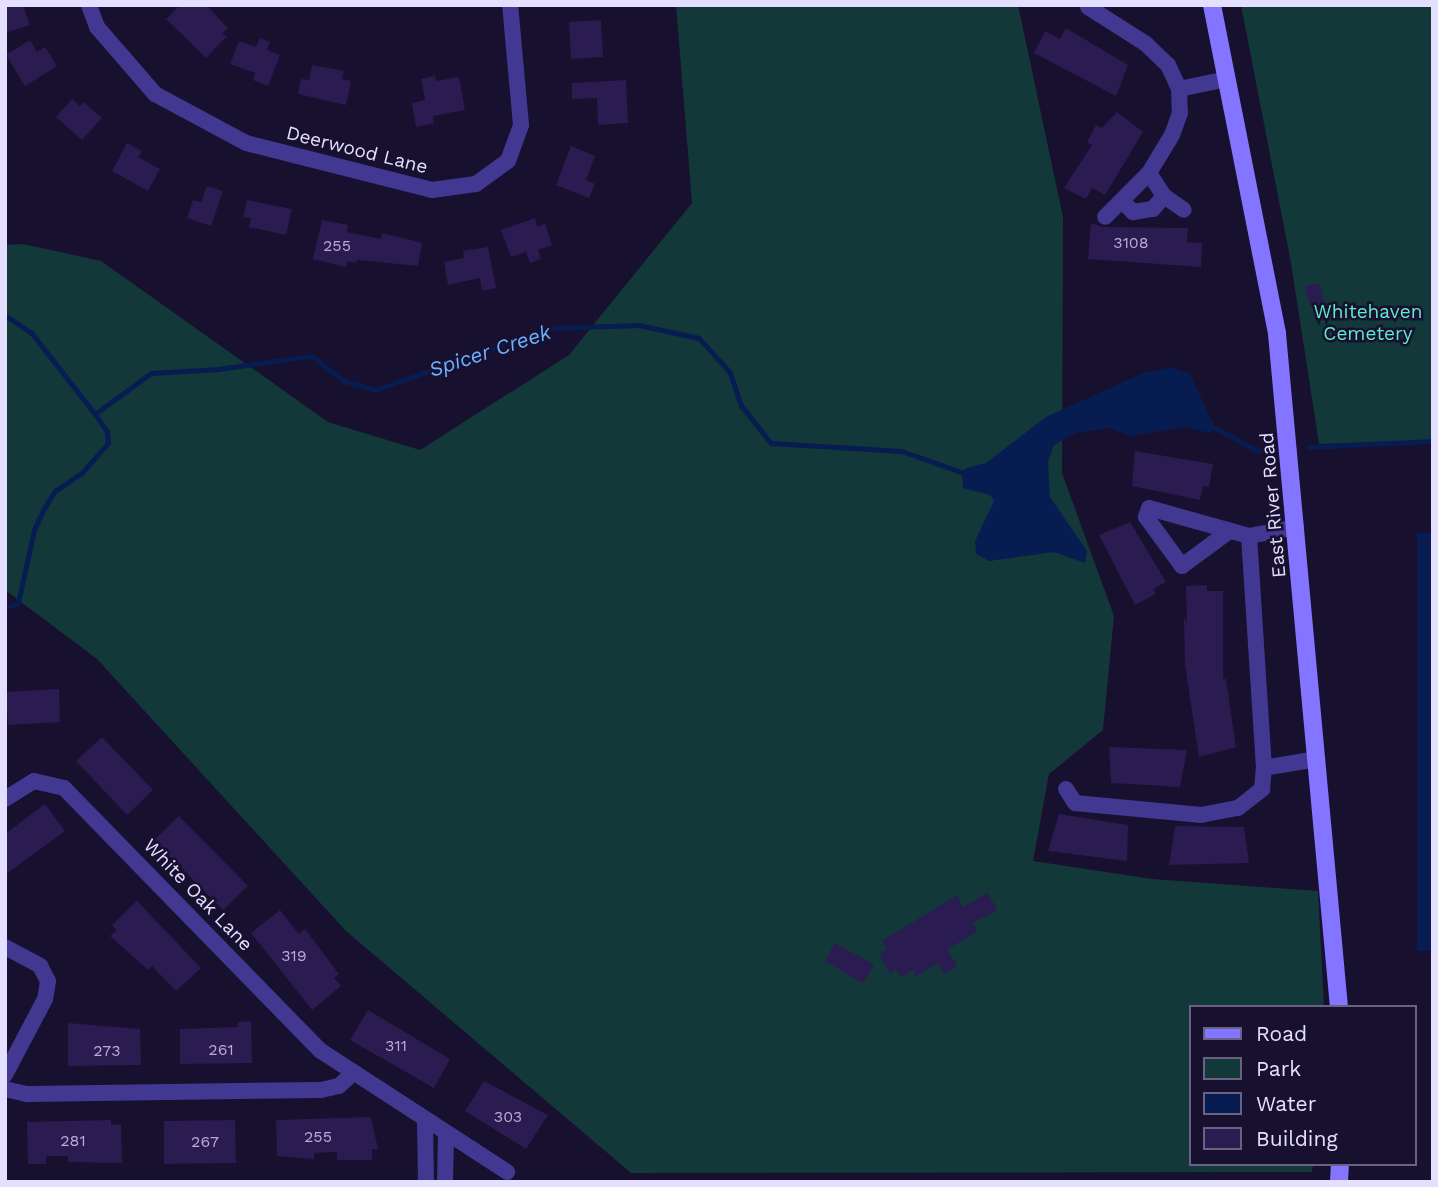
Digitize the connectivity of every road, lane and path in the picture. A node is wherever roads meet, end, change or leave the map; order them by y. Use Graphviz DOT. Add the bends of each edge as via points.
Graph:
graph roads {
  1 [pos="89,5"];
  2 [pos="510,5"];
  3 [pos="1212,5"];
  4 [pos="1088,7"];
  5 [pos="1227,79"];
  6 [pos="1179,89"];
  7 [pos="1149,173"];
  8 [pos="1164,196"];
  9 [pos="1122,201"];
  10 [pos="1184,210"];
  11 [pos="1105,216"];
  12 [pos="1296,527"];
  13 [pos="1228,532"];
  14 [pos="1249,536"];
  15 [pos="1317,759"];
  16 [pos="1264,768"];
  17 [pos="1066,789"];
  18 [pos="5,799"];
  19 [pos="5,947"];
  20 [pos="1339,1005"];
  21 [pos="5,1075"];
  22 [pos="351,1075"];
  23 [pos="5,1089"];
  24 [pos="425,1120"];
  25 [pos="446,1133"];
  26 [pos="508,1172"];
  27 [pos="426,1182"];
  28 [pos="445,1182"];
  1 -- 2 [label="street, Deerwood Lane" via="97,27 155,93 246,143 432,190 476,184 508,161 521,125"];
  3 -- 5 [label="main road, East River Road"];
  4 -- 6 [label="street" via="1146,44 1168,65"];
  5 -- 6 [label="street"];
  5 -- 12 [label="main road, East River Road" via="1270,291"];
  6 -- 7 [label="street" via="1180,113"];
  7 -- 8 [label="street"];
  7 -- 9 [label="street"];
  8 -- 9 [label="street" via="1153,209 1133,212"];
  8 -- 10 [label="street"];
  9 -- 11 [label="street"];
  12 -- 14 [label="street"];
  12 -- 15 [label="main road, East River Road"];
  13 -- 13 [label="street" via="1182,566 1146,517 1149,509"];
  13 -- 14 [label="street"];
  14 -- 16 [label="street"];
  15 -- 16 [label="street"];
  15 -- 20 [label="main road, East River Road"];
  16 -- 17 [label="street" via="1262,789 1238,808 1201,815 1074,803"];
  18 -- 22 [label="street, White Oak Lane" via="34,781 64,788 321,1051"];
  19 -- 21 [label="street" via="43,969 48,987"];
  22 -- 23 [label="street" via="339,1086 321,1090 27,1094"];
  22 -- 24 [label="street, White Oak Lane"];
  24 -- 25 [label="street, White Oak Lane"];
  24 -- 27 [label="street"];
  25 -- 26 [label="street, White Oak Lane"];
  25 -- 28 [label="street"];
}
